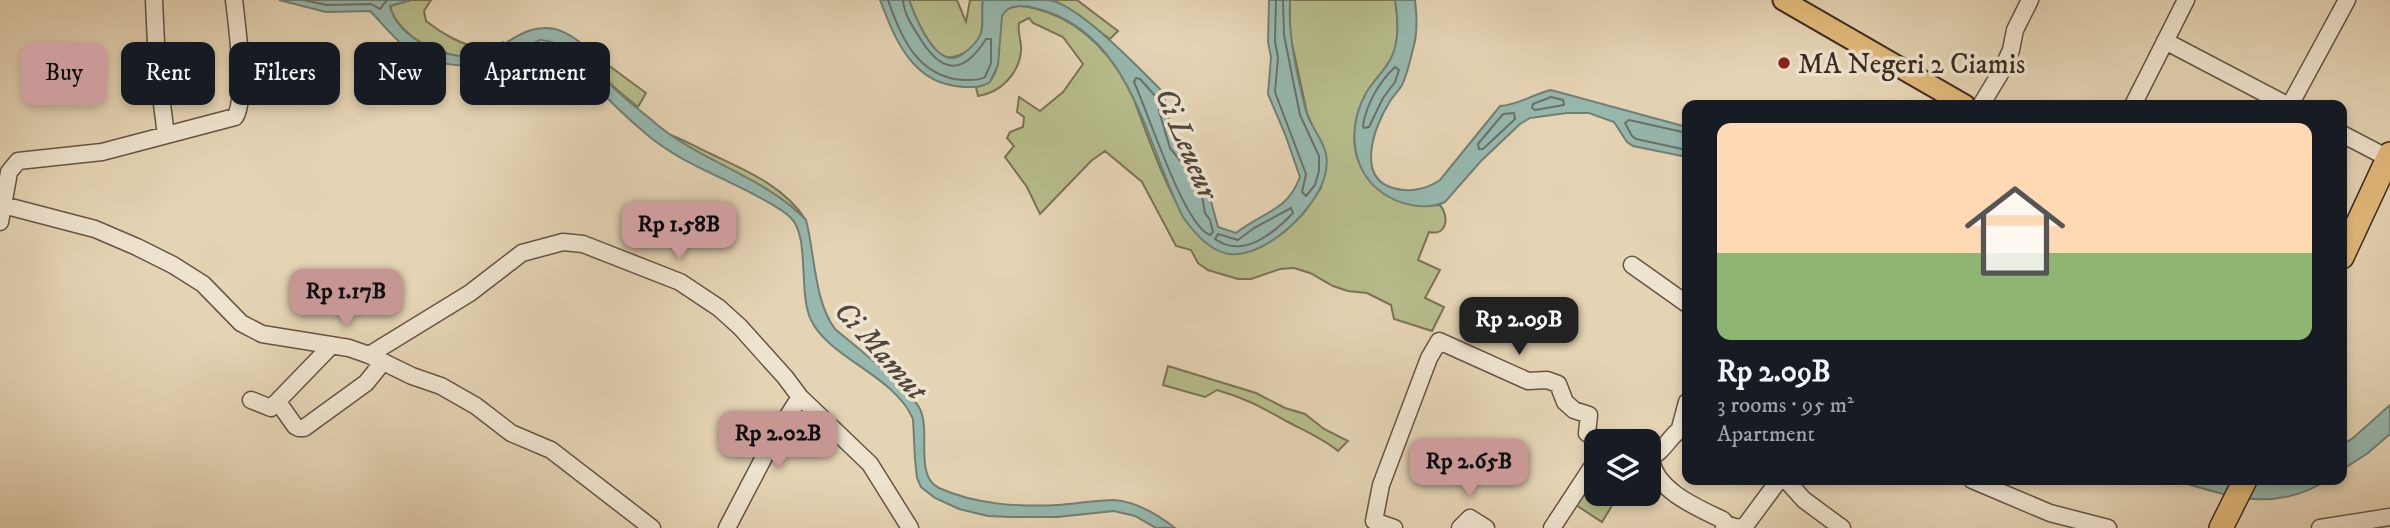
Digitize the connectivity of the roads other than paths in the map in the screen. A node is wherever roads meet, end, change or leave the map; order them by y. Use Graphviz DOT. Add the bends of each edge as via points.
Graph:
graph roads {
  1 [pos="154,0"];
  2 [pos="234,0"];
  3 [pos="1783,0"];
  4 [pos="2030,0"];
  5 [pos="2186,0"];
  6 [pos="2347,0"];
  7 [pos="1805,6"];
  8 [pos="2165,41"];
  9 [pos="1957,100"];
  10 [pos="1985,100"];
  11 [pos="2136,100"];
  12 [pos="2278,100"];
  13 [pos="2291,100"];
  14 [pos="166,135"];
  15 [pos="2347,136"];
  16 [pos="2389,156"];
  17 [pos="2,214"];
  18 [pos="2347,246"];
  19 [pos="1632,265"];
  20 [pos="1682,300"];
  21 [pos="332,345"];
  22 [pos="376,358"];
  23 [pos="800,397"];
  24 [pos="251,400"];
  25 [pos="278,401"];
  26 [pos="1682,428"];
  27 [pos="1587,429"];
  28 [pos="1661,448"];
  29 [pos="1584,479"];
  30 [pos="1661,479"];
  31 [pos="1775,485"];
  32 [pos="1790,485"];
  33 [pos="1984,485"];
  34 [pos="2243,485"];
  35 [pos="2390,517"];
  36 [pos="1725,526"];
  37 [pos="652,528"];
  38 [pos="727,528"];
  39 [pos="911,528"];
  40 [pos="1394,528"];
  41 [pos="1460,528"];
  42 [pos="1486,528"];
  43 [pos="1552,528"];
  44 [pos="1842,528"];
  45 [pos="2108,528"];
  46 [pos="2221,528"];
  47 [pos="2320,528"];
  1 -- 14 [label="street"];
  2 -- 14 [label="street" via="241,93 237,114"];
  3 -- 7 [label="main road"];
  4 -- 10 [label="street"];
  5 -- 8 [label="street"];
  6 -- 13 [label="street"];
  7 -- 9 [label="main road"];
  8 -- 11 [label="street"];
  8 -- 12 [label="street"];
  14 -- 17 [label="street" via="79,156 18,161 9,172"];
  15 -- 16 [label="street"];
  16 -- 18 [label="highway"];
  17 -- 21 [label="street" via="95,229 173,265 202,284 253,330"];
  19 -- 20 [label="street"];
  21 -- 22 [label="street"];
  21 -- 25 [label="street"];
  22 -- 23 [label="street" via="522,253 573,242 701,295 740,327"];
  22 -- 25 [label="street" via="366,383 301,429"];
  22 -- 37 [label="street" via="441,386 511,433 551,450"];
  23 -- 38 [label="street"];
  23 -- 39 [label="street" via="870,464"];
  24 -- 25 [label="street" via="269,408"];
  26 -- 28 [label="street"];
  27 -- 40 [label="street" via="1589,415 1565,402 1558,384 1528,381 1437,342 1388,464 1374,516 1375,523"];
  29 -- 43 [label="street"];
  30 -- 36 [label="street" via="1689,502 1723,520"];
  31 -- 36 [label="street" via="1745,526"];
  32 -- 44 [label="street"];
  33 -- 45 [label="street" via="2050,513"];
  34 -- 46 [label="highway"];
  35 -- 47 [label="street"];
  41 -- 42 [label="street" via="1470,518"];
}
